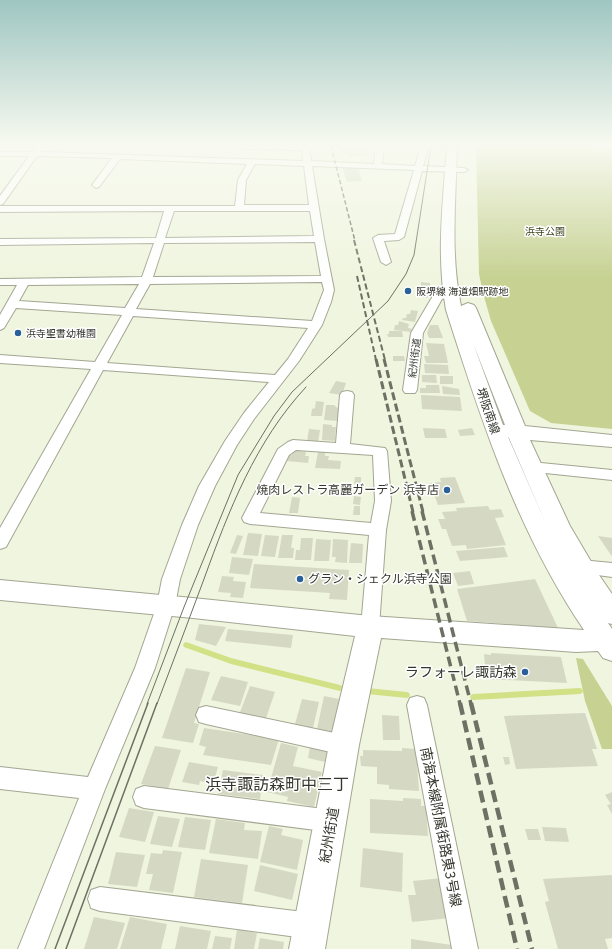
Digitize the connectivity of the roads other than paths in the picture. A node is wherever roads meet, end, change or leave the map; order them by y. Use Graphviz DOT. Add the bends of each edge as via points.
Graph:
graph roads {
  1 [pos="9,190"];
  2 [pos="241,190"];
  3 [pos="311,190"];
  4 [pos="413,190"];
  5 [pos="450,190"];
  6 [pos="459,190"];
  7 [pos="0,202"];
  8 [pos="170,208"];
  9 [pos="239,208"];
  10 [pos="314,208"];
  11 [pos="0,210"];
  12 [pos="319,239"];
  13 [pos="160,240"];
  14 [pos="0,242"];
  15 [pos="386,262"];
  16 [pos="327,279"];
  17 [pos="147,280"];
  18 [pos="0,282"];
  19 [pos="24,282"];
  20 [pos="450,294"];
  21 [pos="13,304"];
  22 [pos="129,312"];
  23 [pos="316,325"];
  24 [pos="0,326"];
  25 [pos="0,359"];
  26 [pos="99,366"];
  27 [pos="278,380"];
  28 [pos="410,390"];
  29 [pos="347,395"];
  30 [pos="498,438"];
  31 [pos="520,439"];
  32 [pos="612,440"];
  33 [pos="343,448"];
  34 [pos="612,455"];
  35 [pos="531,467"];
  36 [pos="612,475"];
  37 [pos="378,530"];
  38 [pos="0,544"];
  39 [pos="581,567"];
  40 [pos="612,570"];
  41 [pos="0,590"];
  42 [pos="166,605"];
  43 [pos="612,614"];
  44 [pos="370,628"];
  45 [pos="610,644"];
  46 [pos="417,705"];
  47 [pos="206,715"];
  48 [pos="344,745"];
  49 [pos="0,778"];
  50 [pos="94,789"];
  51 [pos="144,797"];
  52 [pos="331,821"];
  53 [pos="100,899"];
  54 [pos="310,937"];
  55 [pos="31,949"];
  56 [pos="465,949"];
  1 -- 7 [label="street"];
  2 -- 9 [label="street"];
  3 -- 10 [label="street"];
  4 -- 15 [label="street" via="399,238 378,238"];
  5 -- 20 [label="main road, 堺阪南線" via="447,264"];
  6 -- 31 [label="main road, 堺阪南線" via="461,274 469,312"];
  8 -- 9 [label="street"];
  8 -- 11 [label="street"];
  8 -- 13 [label="street"];
  9 -- 10 [label="street"];
  10 -- 12 [label="street"];
  12 -- 13 [label="street"];
  12 -- 16 [label="street"];
  13 -- 14 [label="street"];
  13 -- 17 [label="street"];
  16 -- 17 [label="street"];
  16 -- 23 [label="street" via="329,290"];
  17 -- 19 [label="street"];
  17 -- 22 [label="street"];
  18 -- 19 [label="street"];
  19 -- 21 [label="street"];
  20 -- 28 [label="street, 紀州街道" via="438,296 417,333"];
  20 -- 30 [label="main road, 堺阪南線"];
  21 -- 22 [label="street"];
  21 -- 24 [label="street"];
  22 -- 23 [label="street"];
  22 -- 26 [label="street"];
  23 -- 27 [label="street"];
  25 -- 26 [label="street"];
  26 -- 27 [label="street"];
  26 -- 38 [label="street"];
  27 -- 42 [label="street" via="230,444 207,486 171,578"];
  29 -- 33 [label="street"];
  30 -- 31 [label="main road"];
  30 -- 45 [label="main road, 堺阪南線" via="538,531 557,567"];
  31 -- 32 [label="main road"];
  31 -- 34 [label="main road"];
  31 -- 35 [label="main road, 堺阪南線"];
  33 -- 37 [label="street" via="380,452 383,501"];
  33 -- 37 [label="street" via="293,445 283,452 250,518"];
  35 -- 36 [label="street"];
  35 -- 39 [label="main road, 堺阪南線" via="559,528"];
  37 -- 44 [label="street"];
  39 -- 40 [label="street"];
  39 -- 43 [label="main road, 堺阪南線"];
  41 -- 42 [label="main road"];
  42 -- 44 [label="main road"];
  42 -- 50 [label="street" via="145,668"];
  44 -- 45 [label="main road"];
  44 -- 48 [label="main road, 紀州街道"];
  46 -- 56 [label="street, 南海本線附属街路東3号線"];
  47 -- 48 [label="street"];
  48 -- 52 [label="main road, 紀州街道"];
  49 -- 50 [label="street"];
  50 -- 55 [label="street"];
  51 -- 52 [label="street"];
  52 -- 54 [label="main road, 紀州街道"];
  53 -- 54 [label="street"];
}
